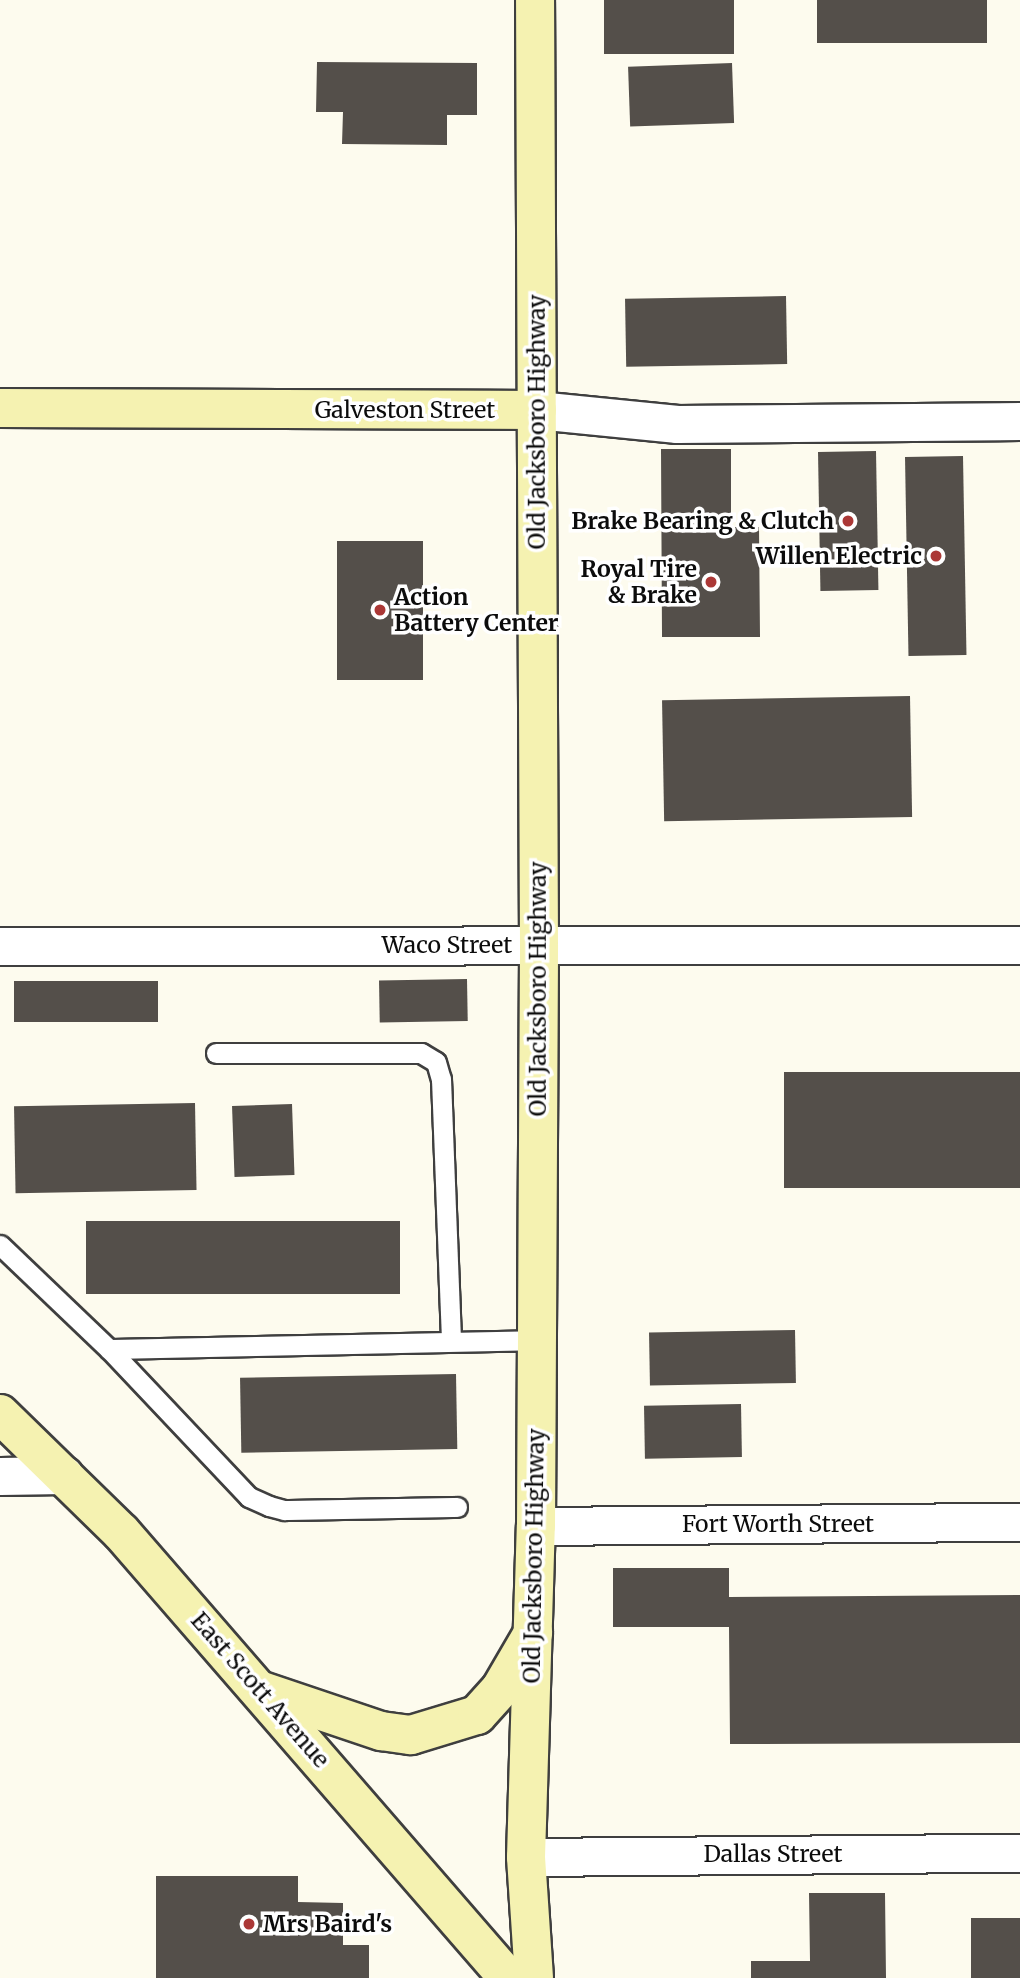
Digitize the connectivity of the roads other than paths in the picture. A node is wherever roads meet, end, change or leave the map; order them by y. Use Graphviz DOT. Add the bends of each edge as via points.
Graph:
graph roads {
  1 [pos="535,0"];
  2 [pos="0,408"];
  3 [pos="537,410"];
  4 [pos="1020,421"];
  5 [pos="539,945"];
  6 [pos="1020,945"];
  7 [pos="0,946"];
  8 [pos="216,1053"];
  9 [pos="0,1245"];
  10 [pos="535,1340"];
  11 [pos="451,1341"];
  12 [pos="109,1349"];
  13 [pos="0,1414"];
  14 [pos="64,1475"];
  15 [pos="0,1476"];
  16 [pos="457,1507"];
  17 [pos="1020,1522"];
  18 [pos="536,1526"];
  19 [pos="534,1631"];
  20 [pos="261,1690"];
  21 [pos="1020,1853"];
  22 [pos="526,1857"];
  23 [pos="508,1978"];
  24 [pos="534,1978"];
  1 -- 3 [label="main road, Old Jacksboro Highway"];
  2 -- 3 [label="main road, Galveston Street"];
  3 -- 4 [label="street, Galveston Street" via="677,424"];
  3 -- 5 [label="main road, Old Jacksboro Highway"];
  5 -- 6 [label="street, Waco Street"];
  5 -- 7 [label="street, Waco Street"];
  5 -- 10 [label="main road, Old Jacksboro Highway"];
  8 -- 11 [label="lane" via="421,1053 436,1062"];
  9 -- 12 [label="lane"];
  10 -- 11 [label="lane"];
  10 -- 18 [label="main road, Old Jacksboro Highway"];
  11 -- 12 [label="lane"];
  12 -- 16 [label="lane" via="249,1497 284,1510"];
  13 -- 14 [label="main road, East Scott Avenue"];
  14 -- 15 [label="street"];
  14 -- 20 [label="main road, East Scott Avenue"];
  17 -- 18 [label="street, Fort Worth Street"];
  18 -- 19 [label="main road, Old Jacksboro Highway"];
  19 -- 20 [label="main road" via="501,1688 477,1715 411,1735 381,1731"];
  19 -- 22 [label="main road, Old Jacksboro Highway"];
  20 -- 23 [label="main road, East Scott Avenue"];
  21 -- 22 [label="street, Dallas Street"];
  22 -- 24 [label="main road, Old Jacksboro Highway"];
}
